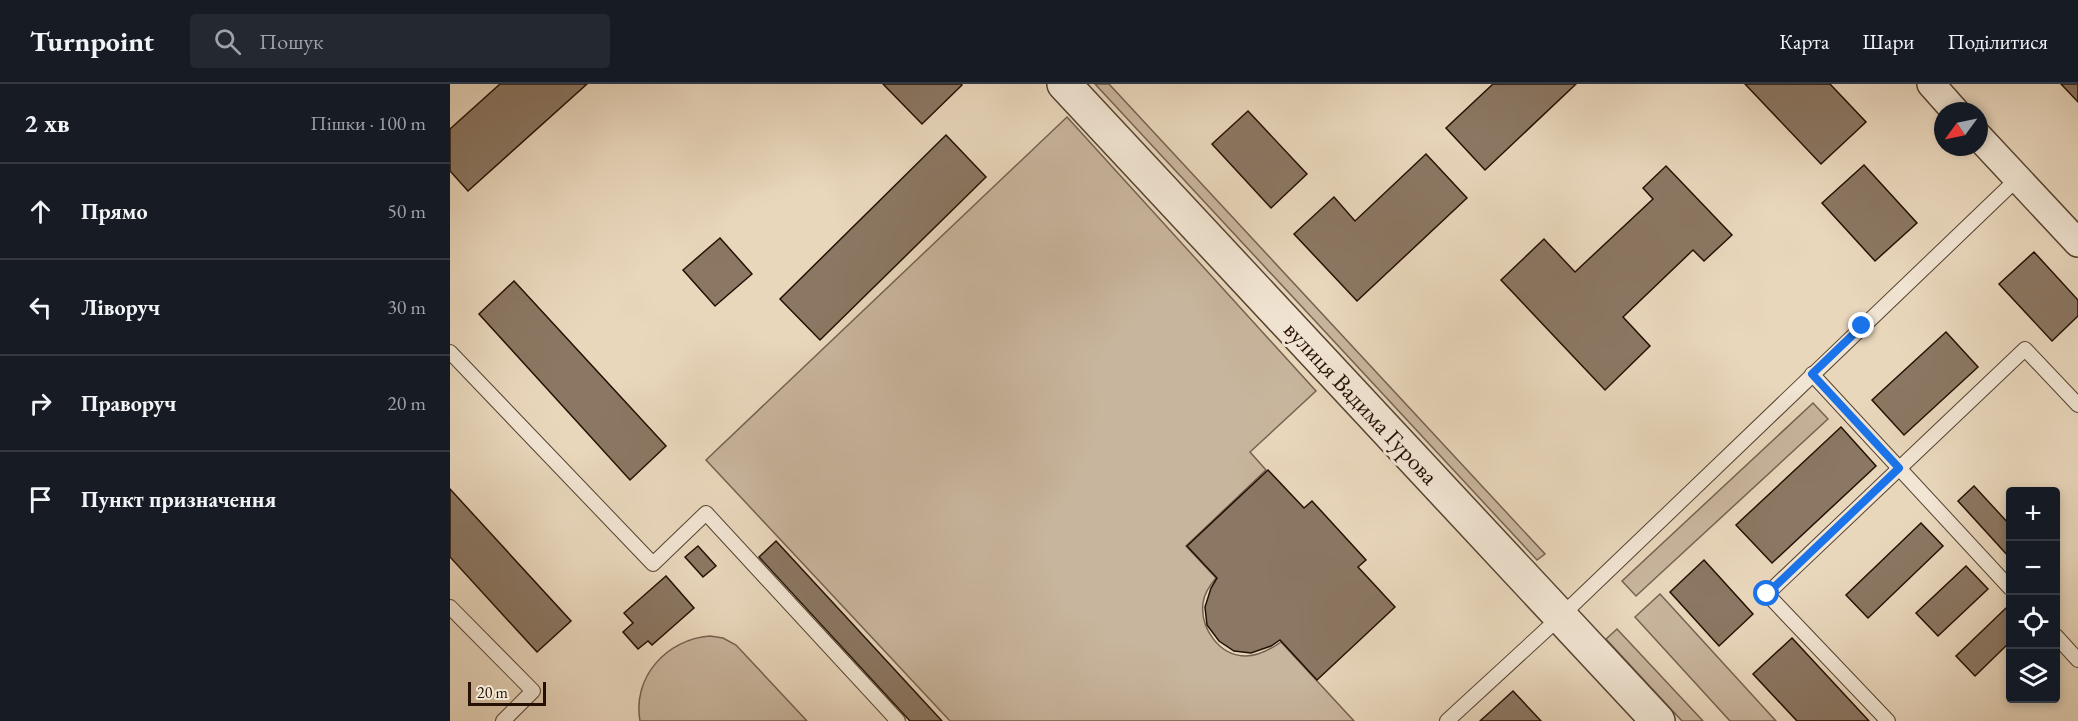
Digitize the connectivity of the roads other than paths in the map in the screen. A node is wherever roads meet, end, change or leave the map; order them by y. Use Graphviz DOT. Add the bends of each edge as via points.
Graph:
graph roads {
  1 [pos="1064,84"];
  2 [pos="1931,84"];
  3 [pos="1947,102"];
  4 [pos="1988,147"];
  5 [pos="2017,178"];
  6 [pos="2078,243"];
  7 [pos="450,352"];
  8 [pos="1812,374"];
  9 [pos="2078,405"];
  10 [pos="1899,468"];
  11 [pos="2006,584"];
  12 [pos="450,607"];
  13 [pos="1560,617"];
  14 [pos="2060,641"];
  15 [pos="2078,660"];
  16 [pos="502,721"];
  17 [pos="898,721"];
  18 [pos="1447,721"];
  19 [pos="1658,721"];
  20 [pos="1888,721"];
  1 -- 13 [label="street, вулиця Вадима Гурова"];
  2 -- 3 [label="street"];
  4 -- 5 [label="street"];
  5 -- 6 [label="street"];
  5 -- 8 [label="lane"];
  7 -- 17 [label="lane" via="653,564 706,513"];
  8 -- 10 [label="lane"];
  8 -- 13 [label="lane"];
  9 -- 10 [label="lane" via="2025,349"];
  10 -- 11 [label="lane"];
  10 -- 20 [label="lane" via="1767,594"];
  12 -- 16 [label="lane" via="533,691"];
  13 -- 18 [label="lane"];
  13 -- 19 [label="street, вулиця Вадима Гурова"];
  14 -- 15 [label="lane"];
}
